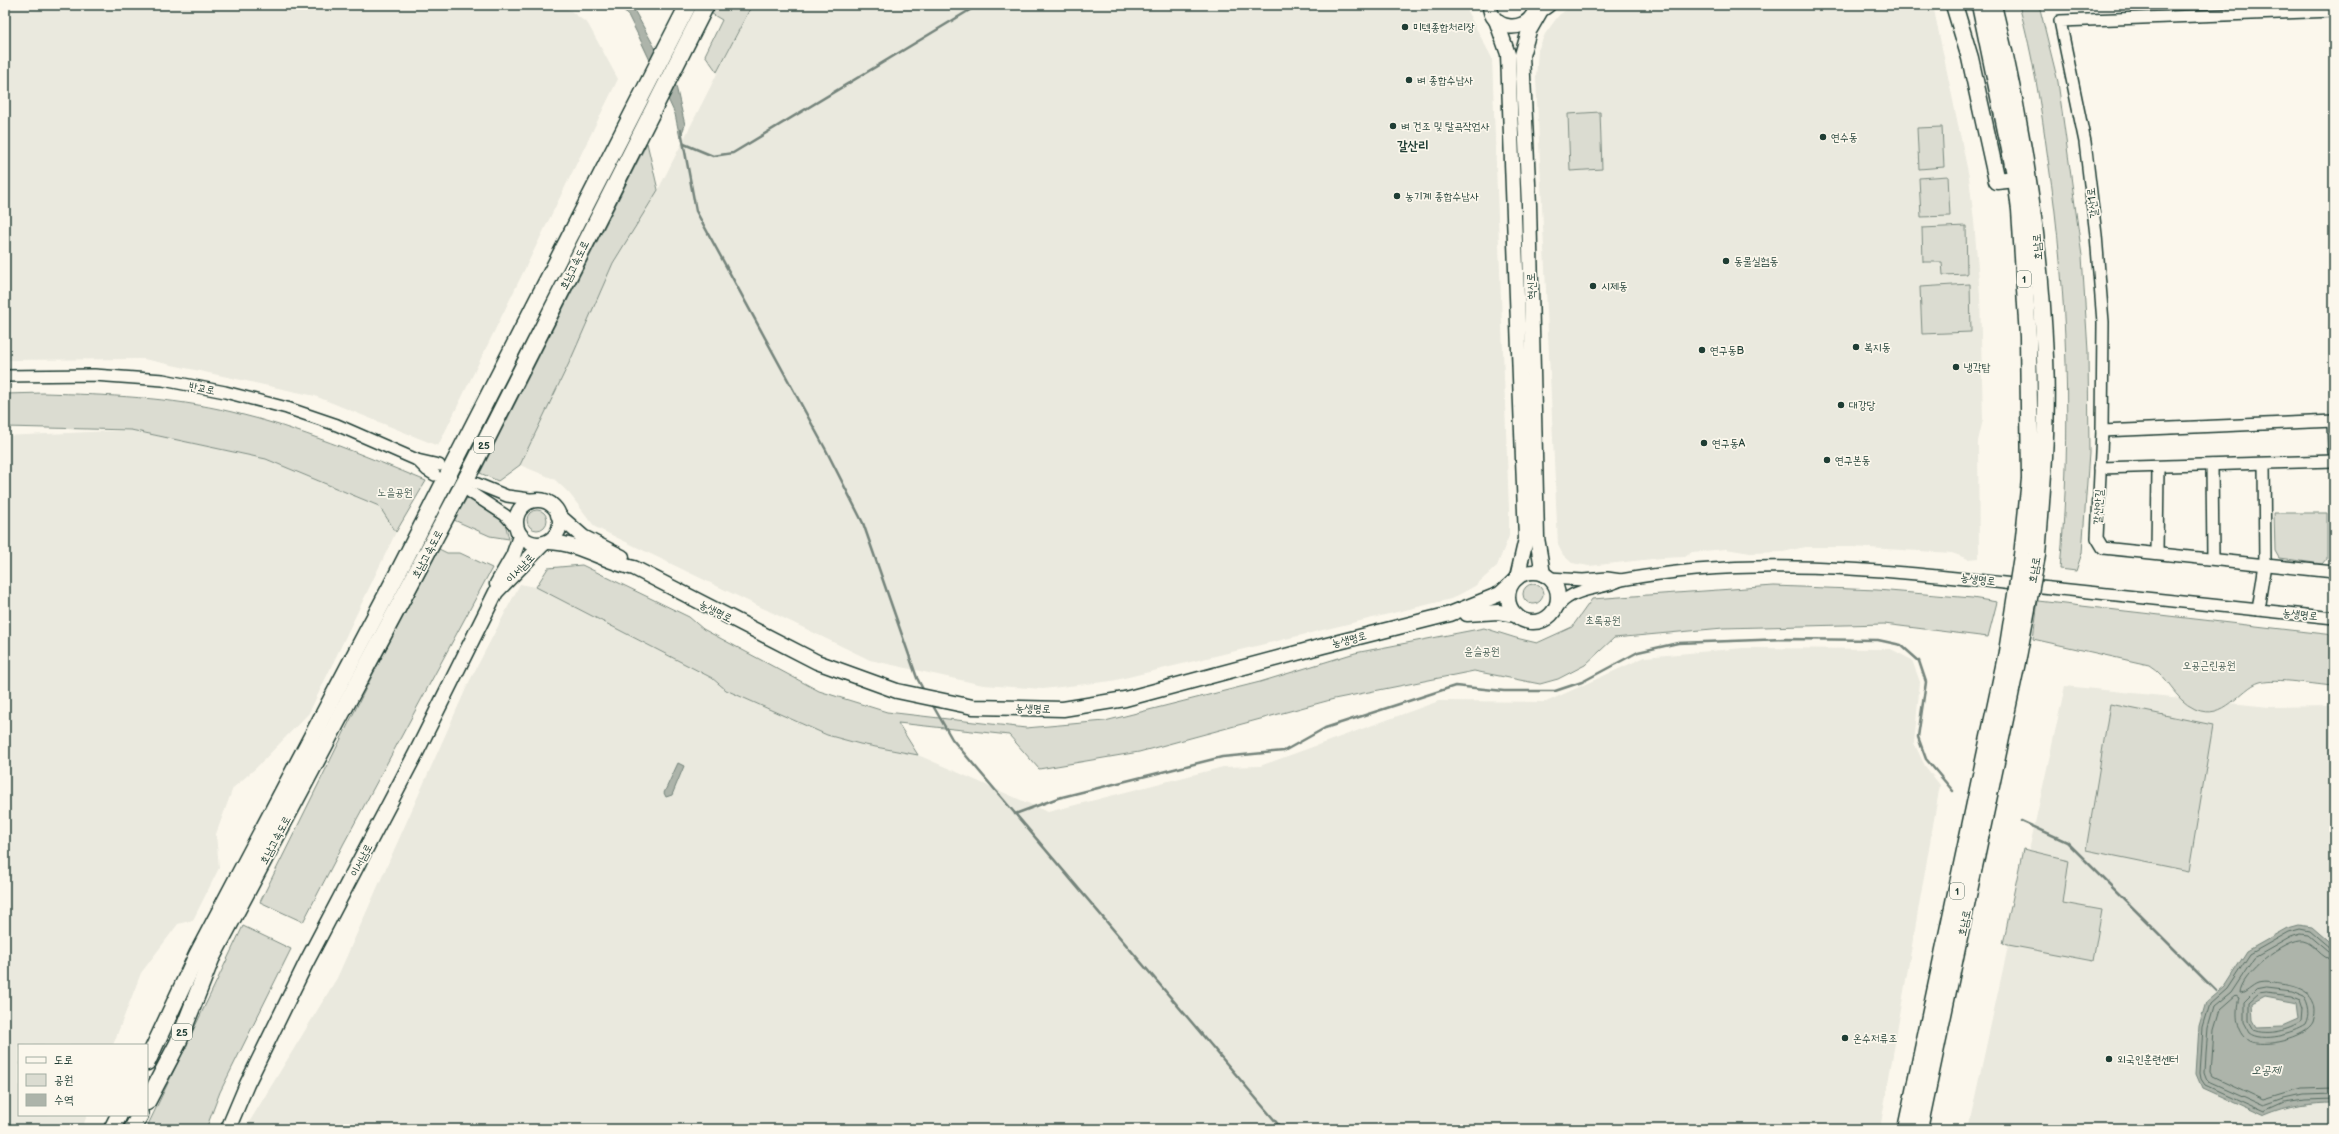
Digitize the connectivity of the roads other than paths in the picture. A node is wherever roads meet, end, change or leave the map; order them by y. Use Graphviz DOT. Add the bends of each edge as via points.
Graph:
graph roads {
  1 [pos="688,5"];
  2 [pos="706,5"];
  3 [pos="1490,5"];
  4 [pos="1954,5"];
  5 [pos="1980,5"];
  6 [pos="1994,5"];
  7 [pos="2334,11"];
  8 [pos="1537,13"];
  9 [pos="1496,20"];
  10 [pos="2016,180"];
  11 [pos="5,376"];
  12 [pos="2333,421"];
  13 [pos="2102,431"];
  14 [pos="2334,452"];
  15 [pos="2334,461"];
  16 [pos="2264,464"];
  17 [pos="2212,466"];
  18 [pos="2100,468"];
  19 [pos="2158,468"];
  20 [pos="437,470"];
  21 [pos="537,500"];
  22 [pos="558,515"];
  23 [pos="518,531"];
  24 [pos="546,543"];
  25 [pos="2158,553"];
  26 [pos="2030,556"];
  27 [pos="2213,558"];
  28 [pos="2265,564"];
  29 [pos="634,568"];
  30 [pos="2334,572"];
  31 [pos="1546,576"];
  32 [pos="1620,580"];
  33 [pos="1515,581"];
  34 [pos="496,592"];
  35 [pos="1554,610"];
  36 [pos="2258,610"];
  37 [pos="1450,614"];
  38 [pos="1516,615"];
  39 [pos="2334,618"];
  40 [pos="2013,654"];
  41 [pos="148,1060"];
  42 [pos="1914,1096"];
  43 [pos="148,1100"];
  44 [pos="118,1116"];
  45 [pos="139,1116"];
  46 [pos="112,1129"];
  47 [pos="132,1129"];
  48 [pos="228,1129"];
  49 [pos="1903,1129"];
  50 [pos="1906,1129"];
  51 [pos="1919,1129"];
  1 -- 41 [label="highway, 호남고속도로 / 25" via="400,569 197,955"];
  2 -- 43 [label="highway, 호남고속도로 / 25" via="474,464 211,959 178,1043"];
  3 -- 9 [label="main road, 혁신로"];
  4 -- 10 [label="highway" via="1970,58 1998,181"];
  5 -- 10 [label="highway, 호남로 / 1"];
  6 -- 26 [label="highway, 호남로 / 1" via="2019,120 2035,224 2045,359 2044,465"];
  7 -- 13 [label="street, 갈산1로" via="2060,21 2085,142 2096,235 2102,322"];
  8 -- 9 [label="main road, 혁신로" via="1517,27 1510,28"];
  8 -- 31 [label="main road, 혁신로" via="1522,55 1522,72 1529,212 1537,538"];
  9 -- 33 [label="main road, 혁신로" via="1508,54 1526,539"];
  10 -- 26 [label="highway, 호남로 / 1" via="2028,353"];
  11 -- 20 [label="street, 반교로" via="94,375 162,380 225,392 287,408 337,425 417,460 427,470"];
  12 -- 13 [label="street"];
  12 -- 14 [label="street"];
  13 -- 18 [label="street"];
  15 -- 16 [label="street"];
  16 -- 17 [label="street"];
  16 -- 28 [label="street"];
  17 -- 19 [label="street"];
  17 -- 27 [label="street"];
  18 -- 19 [label="street"];
  18 -- 25 [label="street, 갈산안길" via="2097,538 2103,548"];
  19 -- 25 [label="street"];
  21 -- 22 [label="main road, 농생명로" via="551,505"];
  21 -- 23 [label="main road" via="529,502 518,512"];
  21 -- 23 [label="street" via="507,496 473,487 506,515"];
  22 -- 24 [label="main road" via="560,525 557,532"];
  22 -- 29 [label="main road, 농생명로" via="583,536 624,558"];
  23 -- 24 [label="main road, 농생명로" via="530,543"];
  23 -- 34 [label="main road, 이서남로" via="512,556 498,582"];
  24 -- 29 [label="main road, 농생명로" via="575,545 618,565"];
  24 -- 34 [label="main road, 이서남로"];
  25 -- 27 [label="street, 갈산안길"];
  26 -- 40 [label="highway, 호남로 / 1, bridge"];
  27 -- 28 [label="street, 갈산안길"];
  28 -- 30 [label="street, 갈산안길"];
  28 -- 36 [label="street"];
  29 -- 37 [label="main road, 농생명로" via="817,662 897,692 973,707 1063,709 1125,699"];
  31 -- 32 [label="street, 농생명로"];
  31 -- 33 [label="main road, 농생명로" via="1529,572"];
  31 -- 35 [label="main road" via="1557,590"];
  32 -- 35 [label="street, 농생명로" via="1567,598"];
  32 -- 36 [label="street, 농생명로" via="1703,568 1848,567"];
  33 -- 37 [label="main road, 농생명로" via="1500,594"];
  33 -- 38 [label="main road" via="1508,594"];
  34 -- 48 [label="main road, 이서남로" via="306,964 247,1084"];
  35 -- 38 [label="main road, 농생명로" via="1544,618 1532,622"];
  36 -- 39 [label="street, 농생명로"];
  37 -- 38 [label="main road, 농생명로" via="1498,612"];
  40 -- 42 [label="highway, 호남로 / 1"];
  40 -- 51 [label="highway, 호남로 / 1"];
  42 -- 49 [label="highway"];
  42 -- 50 [label="highway, 호남로 / 1"];
  44 -- 46 [label="highway"];
  45 -- 47 [label="highway"];
}
